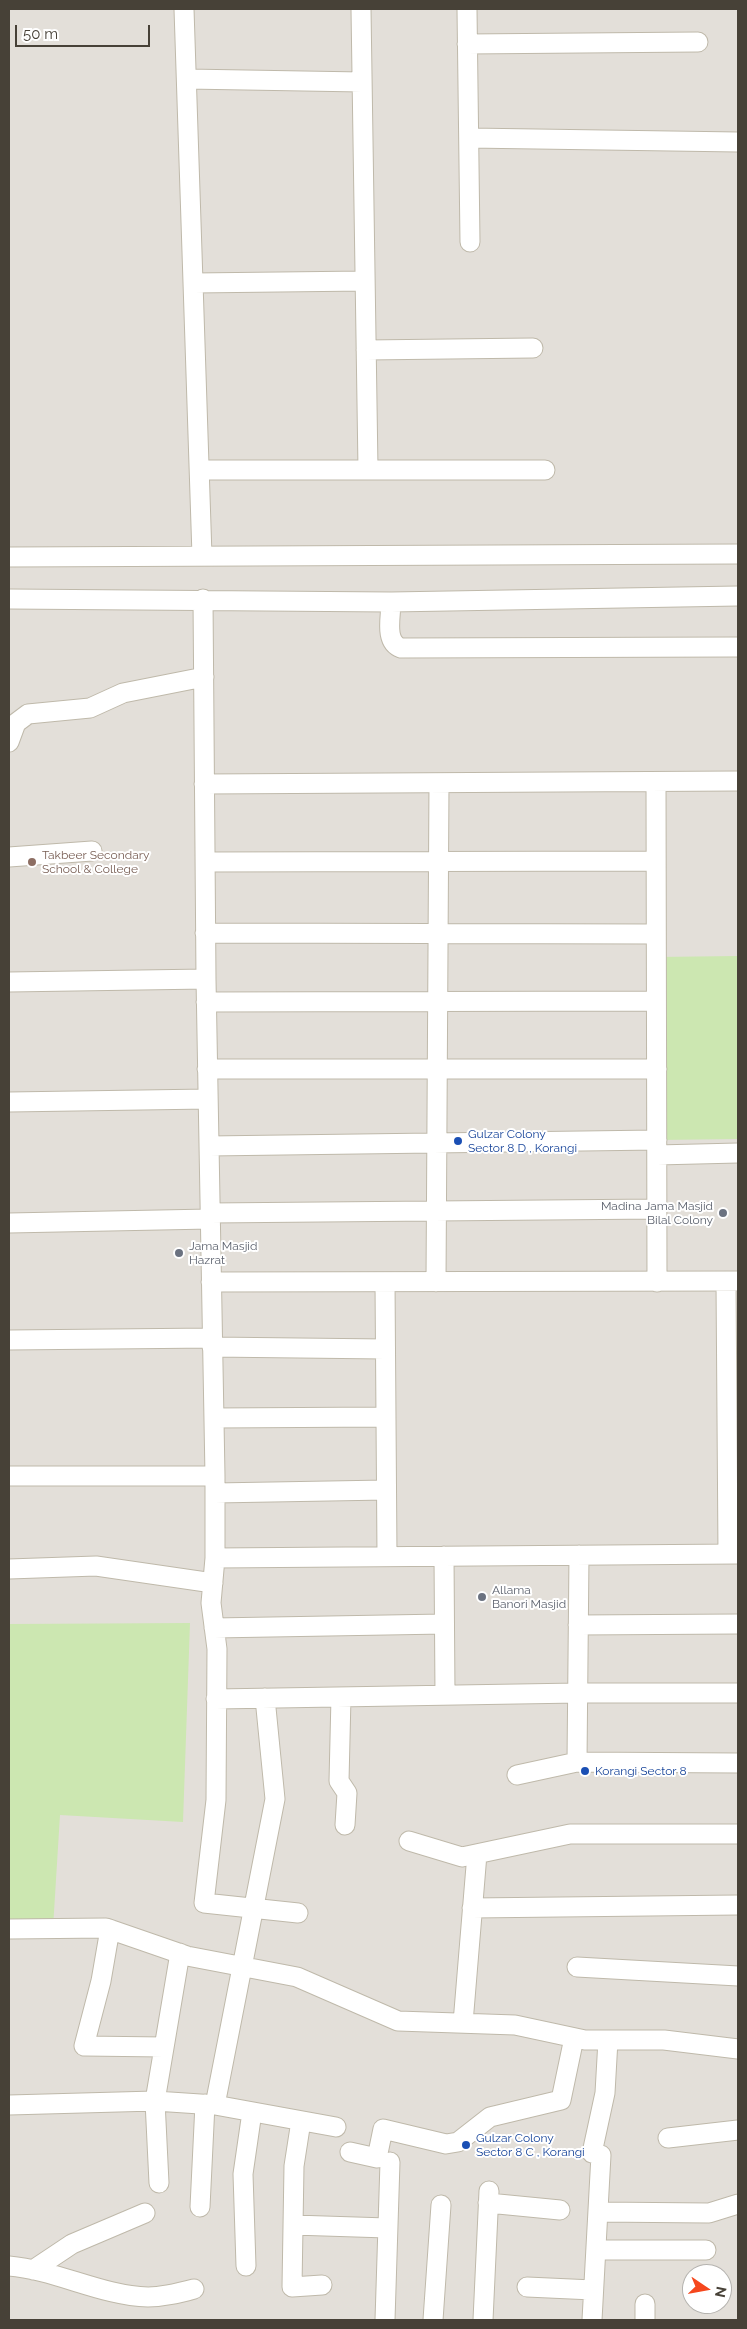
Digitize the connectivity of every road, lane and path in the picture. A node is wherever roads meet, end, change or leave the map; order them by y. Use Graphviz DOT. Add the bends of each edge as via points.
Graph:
graph roads {
  1 [pos="184,9"];
  2 [pos="361,9"];
  3 [pos="467,9"];
  4 [pos="698,42"];
  5 [pos="467,44"];
  6 [pos="187,79"];
  7 [pos="362,82"];
  8 [pos="469,138"];
  9 [pos="738,142"];
  10 [pos="470,242"];
  11 [pos="365,281"];
  12 [pos="194,283"];
  13 [pos="533,348"];
  14 [pos="366,350"];
  15 [pos="368,469"];
  16 [pos="200,470"];
  17 [pos="545,470"];
  18 [pos="738,554"];
  19 [pos="202,556"];
  20 [pos="9,557"];
  21 [pos="738,596"];
  22 [pos="9,599"];
  23 [pos="203,599"];
  24 [pos="391,607"];
  25 [pos="738,647"];
  26 [pos="204,677"];
  27 [pos="9,742"];
  28 [pos="656,782"];
  29 [pos="738,782"];
  30 [pos="439,783"];
  31 [pos="204,784"];
  32 [pos="92,851"];
  33 [pos="9,857"];
  34 [pos="656,861"];
  35 [pos="205,862"];
  36 [pos="438,862"];
  37 [pos="206,933"];
  38 [pos="438,934"];
  39 [pos="656,934"];
  40 [pos="206,979"];
  41 [pos="9,982"];
  42 [pos="438,1001"];
  43 [pos="656,1001"];
  44 [pos="206,1002"];
  45 [pos="207,1069"];
  46 [pos="437,1069"];
  47 [pos="656,1069"];
  48 [pos="208,1099"];
  49 [pos="9,1102"];
  50 [pos="437,1143"];
  51 [pos="209,1146"];
  52 [pos="657,1148"];
  53 [pos="738,1153"];
  54 [pos="657,1209"];
  55 [pos="437,1211"];
  56 [pos="210,1216"];
  57 [pos="9,1223"];
  58 [pos="212,1282"];
  59 [pos="385,1282"];
  60 [pos="436,1282"];
  61 [pos="657,1282"];
  62 [pos="732,1282"];
  63 [pos="9,1340"];
  64 [pos="212,1342"];
  65 [pos="732,1346"];
  66 [pos="385,1349"];
  67 [pos="733,1416"];
  68 [pos="386,1417"];
  69 [pos="214,1418"];
  70 [pos="9,1476"];
  71 [pos="733,1483"];
  72 [pos="215,1485"];
  73 [pos="386,1490"];
  74 [pos="733,1554"];
  75 [pos="579,1555"];
  76 [pos="386,1556"];
  77 [pos="444,1556"];
  78 [pos="215,1558"];
  79 [pos="9,1569"];
  80 [pos="213,1583"];
  81 [pos="444,1624"];
  82 [pos="738,1624"];
  83 [pos="578,1625"];
  84 [pos="214,1628"];
  85 [pos="578,1693"];
  86 [pos="738,1693"];
  87 [pos="445,1695"];
  88 [pos="341,1697"];
  89 [pos="265,1698"];
  90 [pos="216,1699"];
  91 [pos="577,1762"];
  92 [pos="738,1762"];
  93 [pos="518,1775"];
  94 [pos="345,1825"];
  95 [pos="738,1834"];
  96 [pos="409,1841"];
  97 [pos="477,1854"];
  98 [pos="738,1905"];
  99 [pos="253,1907"];
  100 [pos="472,1908"];
  101 [pos="298,1913"];
  102 [pos="9,1929"];
  103 [pos="110,1929"];
  104 [pos="180,1953"];
  105 [pos="242,1966"];
  106 [pos="578,1967"];
  107 [pos="738,1976"];
  108 [pos="463,2023"];
  109 [pos="574,2038"];
  110 [pos="608,2040"];
  111 [pos="164,2047"];
  112 [pos="738,2049"];
  113 [pos="155,2101"];
  114 [pos="210,2104"];
  115 [pos="9,2105"];
  116 [pos="252,2112"];
  117 [pos="301,2121"];
  118 [pos="336,2127"];
  119 [pos="738,2130"];
  120 [pos="668,2138"];
  121 [pos="350,2152"];
  122 [pos="390,2162"];
  123 [pos="159,2183"];
  124 [pos="738,2204"];
  125 [pos="441,2205"];
  126 [pos="200,2207"];
  127 [pos="560,2210"];
  128 [pos="145,2212"];
  129 [pos="598,2212"];
  130 [pos="293,2225"];
  131 [pos="388,2228"];
  132 [pos="596,2250"];
  133 [pos="706,2250"];
  134 [pos="9,2266"];
  135 [pos="246,2266"];
  136 [pos="33,2270"];
  137 [pos="322,2286"];
  138 [pos="527,2287"];
  139 [pos="194,2289"];
  140 [pos="593,2290"];
  141 [pos="385,2320"];
  142 [pos="433,2320"];
  143 [pos="482,2320"];
  144 [pos="592,2320"];
  1 -- 6 [label="street"];
  2 -- 7 [label="street"];
  3 -- 5 [label="street"];
  4 -- 5 [label="street"];
  5 -- 8 [label="street"];
  6 -- 7 [label="street"];
  6 -- 12 [label="street"];
  7 -- 11 [label="street"];
  8 -- 9 [label="street"];
  8 -- 10 [label="street"];
  11 -- 12 [label="street"];
  11 -- 14 [label="street"];
  12 -- 16 [label="street"];
  13 -- 14 [label="street"];
  14 -- 15 [label="street"];
  15 -- 16 [label="street"];
  15 -- 17 [label="street"];
  16 -- 19 [label="street"];
  18 -- 19 [label="street"];
  19 -- 20 [label="street"];
  21 -- 24 [label="street"];
  22 -- 23 [label="street"];
  23 -- 24 [label="street"];
  23 -- 26 [label="street"];
  24 -- 25 [label="street" via="390,639 394,646 401,648"];
  26 -- 27 [label="street" via="123,693 90,708 28,714 16,723"];
  26 -- 31 [label="street"];
  28 -- 29 [label="street"];
  28 -- 30 [label="street"];
  28 -- 34 [label="street"];
  30 -- 31 [label="street"];
  30 -- 36 [label="street"];
  31 -- 35 [label="street"];
  32 -- 33 [label="street"];
  34 -- 36 [label="street"];
  34 -- 39 [label="street"];
  35 -- 36 [label="street"];
  35 -- 37 [label="street"];
  36 -- 38 [label="street"];
  37 -- 38 [label="street"];
  37 -- 40 [label="street"];
  38 -- 39 [label="street"];
  38 -- 42 [label="street"];
  39 -- 43 [label="street"];
  40 -- 41 [label="street"];
  40 -- 44 [label="street"];
  42 -- 43 [label="street"];
  42 -- 44 [label="street"];
  42 -- 46 [label="street"];
  43 -- 47 [label="street"];
  44 -- 45 [label="street"];
  45 -- 46 [label="street"];
  45 -- 48 [label="street"];
  46 -- 47 [label="street"];
  46 -- 50 [label="street"];
  47 -- 52 [label="street"];
  48 -- 49 [label="street"];
  48 -- 51 [label="street"];
  50 -- 51 [label="street"];
  50 -- 52 [label="street"];
  50 -- 55 [label="street"];
  51 -- 56 [label="street"];
  52 -- 53 [label="street"];
  52 -- 54 [label="street"];
  54 -- 55 [label="street"];
  54 -- 61 [label="street"];
  55 -- 56 [label="street"];
  55 -- 60 [label="street"];
  56 -- 57 [label="street"];
  56 -- 58 [label="street"];
  58 -- 59 [label="street"];
  58 -- 64 [label="street"];
  59 -- 60 [label="street"];
  59 -- 66 [label="street"];
  60 -- 61 [label="street"];
  61 -- 62 [label="street"];
  62 -- 65 [label="street"];
  63 -- 64 [label="street"];
  64 -- 66 [label="street"];
  64 -- 69 [label="street"];
  65 -- 67 [label="street"];
  66 -- 68 [label="street"];
  67 -- 71 [label="street"];
  68 -- 69 [label="street"];
  68 -- 73 [label="street"];
  69 -- 72 [label="street"];
  70 -- 72 [label="street"];
  71 -- 74 [label="street"];
  72 -- 73 [label="street"];
  72 -- 78 [label="street"];
  73 -- 76 [label="street"];
  74 -- 75 [label="street"];
  75 -- 77 [label="street"];
  75 -- 83 [label="street"];
  76 -- 77 [label="street"];
  76 -- 78 [label="street"];
  77 -- 81 [label="street"];
  78 -- 80 [label="street"];
  79 -- 80 [label="street" via="96,1566"];
  80 -- 84 [label="street"];
  81 -- 84 [label="street"];
  81 -- 87 [label="street"];
  82 -- 83 [label="street"];
  83 -- 85 [label="street"];
  84 -- 90 [label="street"];
  85 -- 86 [label="street"];
  85 -- 87 [label="street"];
  85 -- 91 [label="street"];
  87 -- 88 [label="street"];
  88 -- 89 [label="street"];
  88 -- 94 [label="street" via="338,1781 347,1793"];
  89 -- 90 [label="street"];
  89 -- 99 [label="street" via="275,1799"];
  90 -- 99 [label="street" via="216,1800 204,1903"];
  91 -- 92 [label="street"];
  91 -- 93 [label="street"];
  95 -- 97 [label="street" via="570,1834"];
  96 -- 97 [label="street" via="462,1857"];
  97 -- 100 [label="street"];
  98 -- 100 [label="street"];
  99 -- 101 [label="street"];
  99 -- 105 [label="street"];
  100 -- 108 [label="street"];
  102 -- 103 [label="street"];
  103 -- 104 [label="street"];
  103 -- 111 [label="street" via="102,1981 84,2046"];
  104 -- 105 [label="street"];
  104 -- 111 [label="street"];
  105 -- 108 [label="street" via="297,1977 398,2021"];
  105 -- 114 [label="street"];
  106 -- 107 [label="street"];
  108 -- 109 [label="street" via="514,2025"];
  109 -- 110 [label="street"];
  109 -- 121 [label="street" via="561,2100 490,2117 458,2142 446,2144 383,2129 377,2158"];
  110 -- 112 [label="street" via="664,2040"];
  110 -- 129 [label="street" via="605,2093 592,2153 601,2155"];
  111 -- 113 [label="street"];
  113 -- 114 [label="street"];
  113 -- 115 [label="street"];
  113 -- 123 [label="street"];
  114 -- 116 [label="street"];
  114 -- 126 [label="street"];
  116 -- 117 [label="street"];
  116 -- 135 [label="street" via="243,2174"];
  117 -- 118 [label="street"];
  117 -- 130 [label="street" via="294,2166"];
  119 -- 120 [label="street"];
  122 -- 131 [label="street"];
  124 -- 129 [label="street" via="709,2213"];
  125 -- 142 [label="street"];
  127 -- 143 [label="street" via="489,2197"];
  128 -- 136 [label="street" via="72,2244"];
  129 -- 132 [label="street"];
  130 -- 131 [label="street"];
  130 -- 137 [label="street" via="292,2287"];
  131 -- 141 [label="street"];
  132 -- 133 [label="street"];
  132 -- 140 [label="street"];
  134 -- 136 [label="street"];
  136 -- 139 [label="street" via="148,2297"];
  138 -- 140 [label="street"];
  140 -- 144 [label="street"];
}
